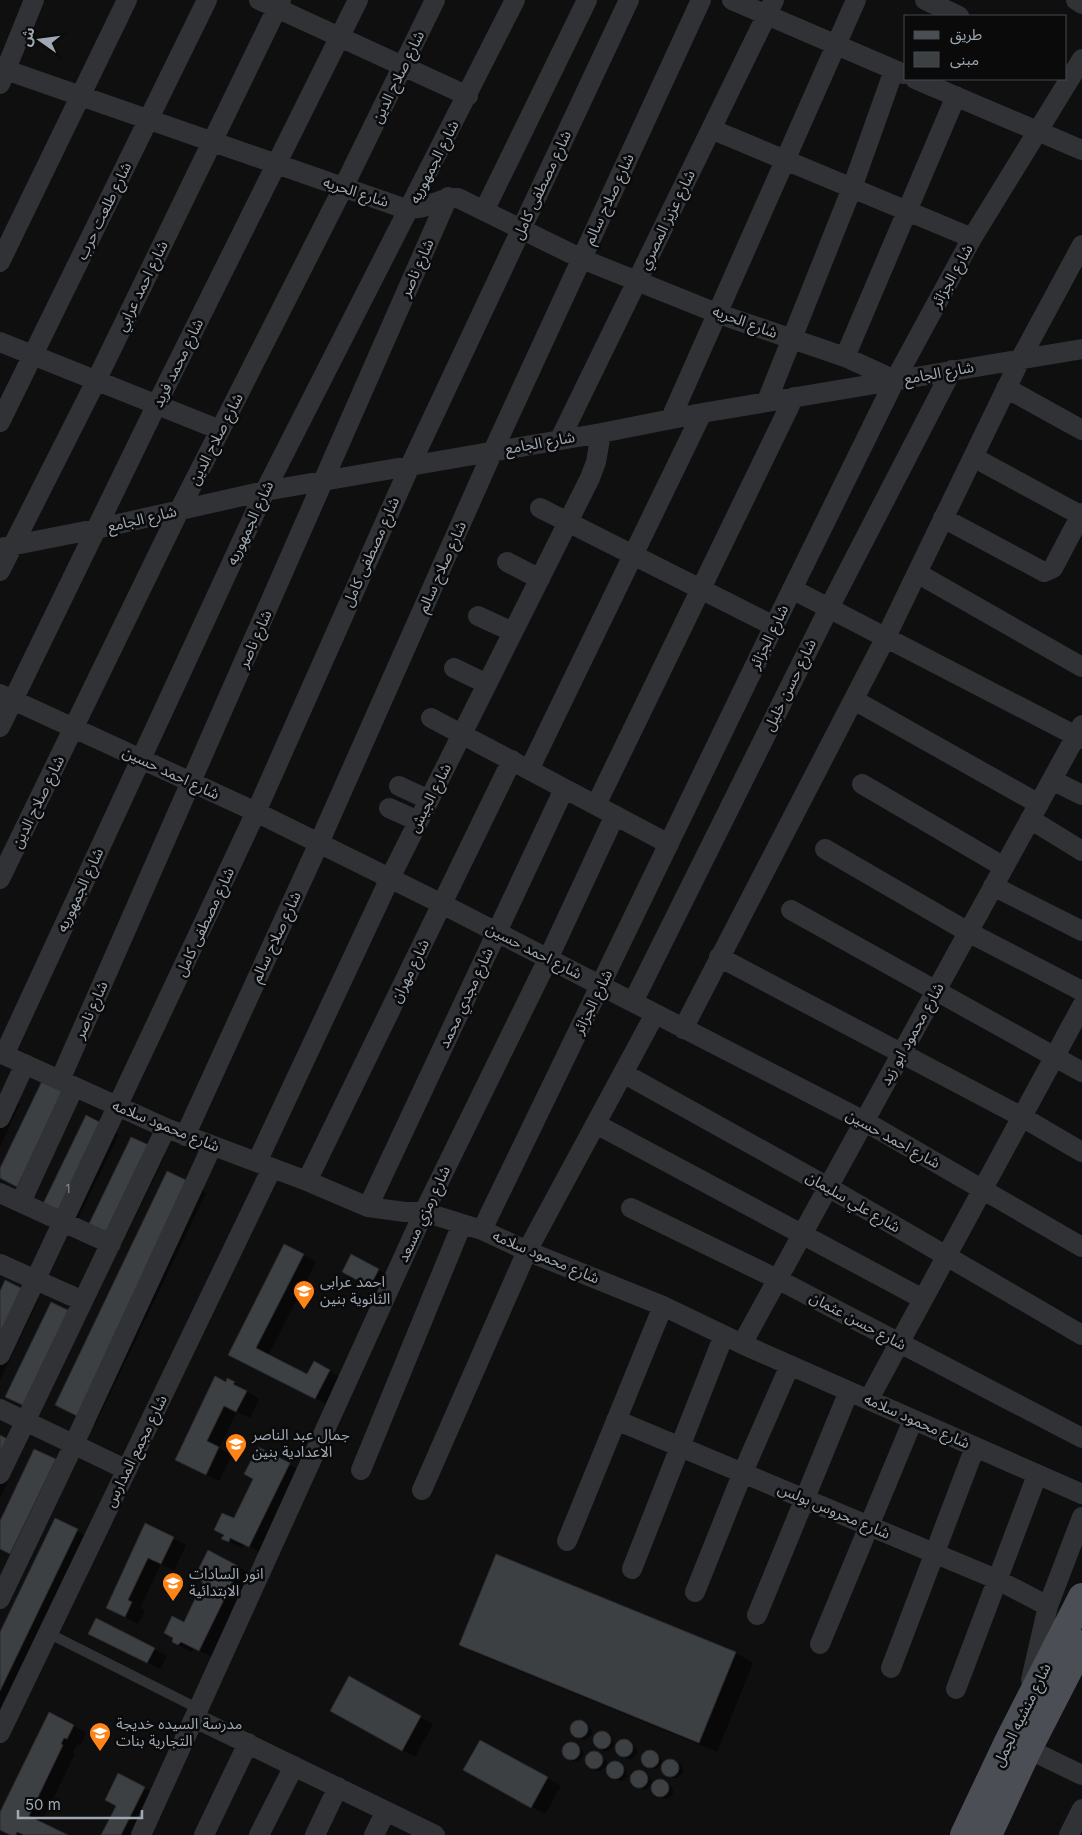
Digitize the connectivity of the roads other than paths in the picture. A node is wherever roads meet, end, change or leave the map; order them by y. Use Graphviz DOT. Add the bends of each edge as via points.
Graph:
graph roads {
  1 [pos="34,0"];
  2 [pos="127,0"];
  3 [pos="207,0"];
  4 [pos="259,0"];
  5 [pos="358,0"];
  6 [pos="435,0"];
  7 [pos="515,0"];
  8 [pos="587,0"];
  9 [pos="630,0"];
  10 [pos="701,0"];
  11 [pos="732,0"];
  12 [pos="856,0"];
  13 [pos="925,0"];
  14 [pos="1076,0"];
  15 [pos="279,4"];
  16 [pos="1082,4"];
  17 [pos="770,8"];
  18 [pos="957,15"];
  19 [pos="339,37"];
  20 [pos="8,42"];
  21 [pos="836,45"];
  22 [pos="403,66"];
  23 [pos="1076,68"];
  24 [pos="900,72"];
  25 [pos="3,77"];
  26 [pos="917,80"];
  27 [pos="79,96"];
  28 [pos="468,96"];
  29 [pos="956,96"];
  30 [pos="148,120"];
  31 [pos="711,129"];
  32 [pos="1038,131"];
  33 [pos="212,143"];
  34 [pos="1082,150"];
  35 [pos="785,161"];
  36 [pos="276,165"];
  37 [pos="343,188"];
  38 [pos="852,188"];
  39 [pos="448,198"];
  40 [pos="410,209"];
  41 [pos="484,211"];
  42 [pos="908,212"];
  43 [pos="521,229"];
  44 [pos="972,238"];
  45 [pos="1082,245"];
  46 [pos="582,259"];
  47 [pos="0,262"];
  48 [pos="637,281"];
  49 [pos="719,314"];
  50 [pos="792,339"];
  51 [pos="0,342"];
  52 [pos="1082,349"];
  53 [pos="33,355"];
  54 [pos="845,358"];
  55 [pos="1020,358"];
  56 [pos="952,370"];
  57 [pos="895,380"];
  58 [pos="96,381"];
  59 [pos="1006,388"];
  60 [pos="794,397"];
  61 [pos="767,401"];
  62 [pos="156,406"];
  63 [pos="702,413"];
  64 [pos="671,418"];
  65 [pos="0,422"];
  66 [pos="220,430"];
  67 [pos="1082,430"];
  68 [pos="601,433"];
  69 [pos="560,440"];
  70 [pos="494,451"];
  71 [pos="973,457"];
  72 [pos="410,466"];
  73 [pos="324,480"];
  74 [pos="264,491"];
  75 [pos="540,508"];
  76 [pos="179,510"];
  77 [pos="1082,515"];
  78 [pos="943,518"];
  79 [pos="568,523"];
  80 [pos="96,530"];
  81 [pos="6,546"];
  82 [pos="633,555"];
  83 [pos="506,562"];
  84 [pos="0,571"];
  85 [pos="917,574"];
  86 [pos="540,580"];
  87 [pos="700,589"];
  88 [pos="792,589"];
  89 [pos="829,608"];
  90 [pos="478,616"];
  91 [pos="774,626"];
  92 [pos="513,632"];
  93 [pos="886,637"];
  94 [pos="1082,667"];
  95 [pos="454,668"];
  96 [pos="487,684"];
  97 [pos="6,697"];
  98 [pos="854,700"];
  99 [pos="431,718"];
  100 [pos="0,727"];
  101 [pos="75,728"];
  102 [pos="1080,733"];
  103 [pos="462,734"];
  104 [pos="142,759"];
  105 [pos="512,760"];
  106 [pos="529,770"];
  107 [pos="1052,780"];
  108 [pos="192,782"];
  109 [pos="862,784"];
  110 [pos="399,786"];
  111 [pos="564,788"];
  112 [pos="1082,795"];
  113 [pos="429,800"];
  114 [pos="596,805"];
  115 [pos="389,808"];
  116 [pos="256,812"];
  117 [pos="1034,812"];
  118 [pos="615,815"];
  119 [pos="418,821"];
  120 [pos="319,843"];
  121 [pos="669,844"];
  122 [pos="825,849"];
  123 [pos="1082,851"];
  124 [pos="1004,867"];
  125 [pos="390,878"];
  126 [pos="0,879"];
  127 [pos="993,886"];
  128 [pos="442,904"];
  129 [pos="791,910"];
  130 [pos="1082,931"];
  131 [pos="497,932"];
  132 [pos="968,932"];
  133 [pos="719,957"];
  134 [pos="548,958"];
  135 [pos="600,986"];
  136 [pos="936,991"];
  137 [pos="1082,991"];
  138 [pos="633,1002"];
  139 [pos="1082,1006"];
  140 [pos="655,1014"];
  141 [pos="683,1028"];
  142 [pos="902,1052"];
  143 [pos="2,1054"];
  144 [pos="1054,1057"];
  145 [pos="25,1064"];
  146 [pos="1082,1072"];
  147 [pos="622,1073"];
  148 [pos="67,1083"];
  149 [pos="118,1107"];
  150 [pos="1022,1117"];
  151 [pos="0,1118"];
  152 [pos="864,1121"];
  153 [pos="596,1124"];
  154 [pos="166,1128"];
  155 [pos="185,1136"];
  156 [pos="212,1146"];
  157 [pos="1082,1152"];
  158 [pos="264,1165"];
  159 [pos="307,1181"];
  160 [pos="828,1187"];
  161 [pos="982,1190"];
  162 [pos="0,1192"];
  163 [pos="20,1202"];
  164 [pos="368,1207"];
  165 [pos="631,1208"];
  166 [pos="424,1212"];
  167 [pos="64,1222"];
  168 [pos="462,1224"];
  169 [pos="482,1230"];
  170 [pos="802,1234"];
  171 [pos="111,1244"];
  172 [pos="1082,1247"];
  173 [pos="527,1251"];
  174 [pos="947,1257"];
  175 [pos="0,1264"];
  176 [pos="778,1279"];
  177 [pos="36,1280"];
  178 [pos="923,1299"];
  179 [pos="84,1301"];
  180 [pos="663,1306"];
  181 [pos="1082,1335"];
  182 [pos="733,1339"];
  183 [pos="900,1343"];
  184 [pos="0,1355"];
  185 [pos="790,1365"];
  186 [pos="849,1391"];
  187 [pos="869,1399"];
  188 [pos="0,1409"];
  189 [pos="616,1420"];
  190 [pos="913,1420"];
  191 [pos="26,1421"];
  192 [pos="1082,1438"];
  193 [pos="74,1444"];
  194 [pos="681,1447"];
  195 [pos="975,1447"];
  196 [pos="127,1470"];
  197 [pos="361,1470"];
  198 [pos="743,1472"];
  199 [pos="0,1474"];
  200 [pos="1037,1475"];
  201 [pos="422,1490"];
  202 [pos="1082,1494"];
  203 [pos="804,1498"];
  204 [pos="1082,1517"];
  205 [pos="868,1525"];
  206 [pos="567,1540"];
  207 [pos="934,1553"];
  208 [pos="632,1569"];
  209 [pos="6,1571"];
  210 [pos="996,1579"];
  211 [pos="695,1592"];
  212 [pos="1082,1597"];
  213 [pos="0,1599"];
  214 [pos="1048,1606"];
  215 [pos="757,1615"];
  216 [pos="48,1633"];
  217 [pos="820,1644"];
  218 [pos="1080,1650"];
  219 [pos="890,1668"];
  220 [pos="956,1689"];
  221 [pos="197,1713"];
  222 [pos="1023,1713"];
  223 [pos="0,1734"];
  224 [pos="248,1743"];
  225 [pos="1028,1749"];
  226 [pos="294,1766"];
  227 [pos="1082,1775"];
  228 [pos="338,1787"];
  229 [pos="1082,1810"];
  230 [pos="386,1811"];
  231 [pos="425,1833"];
  232 [pos="141,1835"];
  233 [pos="204,1835"];
  234 [pos="259,1835"];
  235 [pos="315,1835"];
  236 [pos="374,1835"];
  237 [pos="964,1835"];
  238 [pos="988,1835"];
  239 [pos="1069,1835"];
  1 -- 20 [label="street"];
  2 -- 27 [label="street"];
  3 -- 30 [label="street, شارع طلعت حرب"];
  4 -- 15 [label="street"];
  5 -- 19 [label="street, شارع محمد فريد"];
  6 -- 22 [label="street, شارع صلاح الدين"];
  7 -- 28 [label="street, شارع الجمهوريه"];
  8 -- 41 [label="street"];
  9 -- 43 [label="street, شارع مصطفى كامل"];
  10 -- 46 [label="street, شارع صلاح سالم"];
  11 -- 17 [label="street"];
  12 -- 21 [label="street"];
  13 -- 18 [label="street"];
  14 -- 16 [label="street"];
  15 -- 19 [label="street"];
  15 -- 33 [label="street, شارع احمد عرابي"];
  17 -- 21 [label="street"];
  17 -- 31 [label="street, شارع عزيز المصري"];
  19 -- 22 [label="street"];
  19 -- 36 [label="street, شارع محمد فريد"];
  20 -- 25 [label="street"];
  21 -- 24 [label="street"];
  21 -- 35 [label="street"];
  22 -- 28 [label="street"];
  22 -- 37 [label="street, شارع صلاح الدين"];
  23 -- 32 [label="street, شارع الجزائر"];
  24 -- 38 [label="street"];
  25 -- 27 [label="street, شارع الحريه"];
  26 -- 29 [label="street"];
  27 -- 30 [label="street, شارع الحريه"];
  27 -- 47 [label="street"];
  28 -- 40 [label="street, شارع الجمهوريه"];
  29 -- 32 [label="street"];
  29 -- 42 [label="street"];
  30 -- 33 [label="street, شارع الحريه"];
  30 -- 53 [label="street, شارع طلعت حرب"];
  31 -- 35 [label="street"];
  31 -- 48 [label="street, شارع عزيز المصري"];
  32 -- 34 [label="street"];
  32 -- 44 [label="street, شارع الجزائر"];
  33 -- 36 [label="street, شارع الحريه"];
  33 -- 58 [label="street, شارع احمد عرابي"];
  35 -- 38 [label="street"];
  35 -- 49 [label="street"];
  36 -- 37 [label="street, شارع الحريه"];
  36 -- 62 [label="street, شارع محمد فريد"];
  37 -- 40 [label="street, شارع الحريه"];
  37 -- 66 [label="street, شارع صلاح الدين"];
  38 -- 42 [label="street"];
  38 -- 50 [label="street"];
  39 -- 40 [label="street, شارع الحريه" via="426,207"];
  39 -- 41 [label="street, شارع الحريه" via="458,198"];
  39 -- 73 [label="street, شارع ناصر"];
  40 -- 74 [label="street, شارع الجمهوريه"];
  41 -- 43 [label="street, شارع الحريه"];
  42 -- 44 [label="street"];
  42 -- 54 [label="street"];
  43 -- 46 [label="street, شارع الحريه"];
  43 -- 72 [label="street, شارع مصطفى كامل"];
  44 -- 57 [label="street, شارع الجزائر"];
  45 -- 55 [label="street"];
  46 -- 48 [label="street, شارع الحريه"];
  46 -- 70 [label="street, شارع صلاح سالم"];
  48 -- 49 [label="street, شارع الحريه"];
  48 -- 69 [label="street, شارع عزيز المصري"];
  49 -- 50 [label="street, شارع الحريه"];
  49 -- 64 [label="street"];
  50 -- 54 [label="street, شارع الحريه"];
  50 -- 61 [label="street"];
  51 -- 53 [label="street"];
  52 -- 55 [label="street, شارع الجامع"];
  53 -- 58 [label="street"];
  53 -- 65 [label="street, شارع طلعت حرب"];
  54 -- 57 [label="street, شارع الحريه"];
  55 -- 56 [label="street, شارع الجامع"];
  55 -- 59 [label="street"];
  56 -- 57 [label="street, شارع الجامع"];
  56 -- 89 [label="street, شارع حسن خليل"];
  57 -- 60 [label="street, شارع الجامع"];
  57 -- 88 [label="street, شارع الجزائر"];
  58 -- 62 [label="street"];
  58 -- 81 [label="street, شارع احمد عرابي"];
  59 -- 67 [label="street"];
  59 -- 71 [label="street"];
  60 -- 61 [label="street, شارع الجامع"];
  60 -- 87 [label="street"];
  61 -- 63 [label="street, شارع الجامع"];
  62 -- 66 [label="street"];
  62 -- 80 [label="street, شارع محمد فريد"];
  63 -- 64 [label="street, شارع الجامع"];
  63 -- 82 [label="street"];
  64 -- 68 [label="street, شارع الجامع"];
  66 -- 76 [label="street, شارع صلاح الدين"];
  68 -- 69 [label="street, شارع الجامع"];
  68 -- 79 [label="street, شارع الجيش" via="596,462"];
  69 -- 70 [label="street, شارع الجامع"];
  70 -- 72 [label="street, شارع الجامع"];
  70 -- 120 [label="street, شارع صلاح سالم"];
  71 -- 77 [label="street"];
  71 -- 78 [label="street"];
  72 -- 73 [label="street, شارع الجامع"];
  72 -- 116 [label="street, شارع مصطفى كامل"];
  73 -- 74 [label="street, شارع الجامع"];
  73 -- 108 [label="street, شارع ناصر"];
  74 -- 76 [label="street, شارع الجامع"];
  74 -- 104 [label="street, شارع الجمهوريه"];
  75 -- 79 [label="street"];
  76 -- 80 [label="street, شارع الجامع"];
  76 -- 101 [label="street, شارع صلاح الدين"];
  77 -- 78 [label="street" via="1053,568 1044,572"];
  78 -- 85 [label="street"];
  79 -- 82 [label="street"];
  79 -- 86 [label="street, شارع الجيش"];
  80 -- 81 [label="street, شارع الجامع"];
  80 -- 97 [label="street, شارع محمد فريد"];
  81 -- 84 [label="street, شارع احمد عرابي"];
  82 -- 87 [label="street"];
  82 -- 106 [label="street"];
  83 -- 86 [label="street"];
  85 -- 93 [label="street"];
  85 -- 94 [label="street"];
  86 -- 92 [label="street, شارع الجيش"];
  87 -- 91 [label="street"];
  87 -- 114 [label="street"];
  88 -- 89 [label="street"];
  88 -- 91 [label="street, شارع الجزائر"];
  89 -- 93 [label="street"];
  89 -- 138 [label="street, شارع حسن خليل"];
  90 -- 92 [label="street"];
  91 -- 121 [label="street, شارع الجزائر"];
  92 -- 96 [label="street, شارع الجيش"];
  93 -- 98 [label="street"];
  93 -- 102 [label="street"];
  95 -- 96 [label="street"];
  96 -- 103 [label="street, شارع الجيش"];
  97 -- 100 [label="street, شارع محمد فريد"];
  97 -- 101 [label="street, شارع احمد حسين"];
  98 -- 117 [label="street"];
  98 -- 133 [label="street"];
  99 -- 103 [label="street"];
  101 -- 104 [label="street, شارع احمد حسين"];
  101 -- 126 [label="street, شارع صلاح الدين"];
  102 -- 107 [label="street, شارع محمود ابو زيد"];
  103 -- 105 [label="street"];
  103 -- 113 [label="street, شارع الجيش"];
  104 -- 108 [label="street, شارع احمد حسين"];
  104 -- 143 [label="street, شارع الجمهوريه"];
  105 -- 106 [label="street"];
  105 -- 128 [label="street, شارع مهران"];
  106 -- 111 [label="street"];
  107 -- 112 [label="street"];
  107 -- 117 [label="street, شارع محمود ابو زيد"];
  108 -- 116 [label="street, شارع احمد حسين"];
  108 -- 148 [label="street, شارع ناصر"];
  109 -- 124 [label="street"];
  110 -- 113 [label="street"];
  111 -- 114 [label="street"];
  111 -- 131 [label="street, شارع مجدي محمد"];
  113 -- 119 [label="street, شارع الجيش"];
  114 -- 118 [label="street"];
  115 -- 119 [label="street"];
  116 -- 120 [label="street, شارع احمد حسين"];
  116 -- 149 [label="street, شارع مصطفى كامل"];
  117 -- 123 [label="street"];
  117 -- 124 [label="street, شارع محمود ابو زيد"];
  118 -- 121 [label="street"];
  118 -- 134 [label="street, شارع رمزي مسعد"];
  119 -- 125 [label="street, شارع الجيش"];
  120 -- 125 [label="street, شارع احمد حسين"];
  120 -- 155 [label="street, شارع صلاح سالم"];
  121 -- 135 [label="street, شارع الجزائر"];
  122 -- 132 [label="street"];
  124 -- 127 [label="street, شارع محمود ابو زيد"];
  125 -- 128 [label="street, شارع احمد حسين"];
  125 -- 158 [label="street, شارع الجيش"];
  127 -- 130 [label="street"];
  127 -- 132 [label="street, شارع محمود ابو زيد"];
  128 -- 131 [label="street, شارع احمد حسين"];
  128 -- 159 [label="street, شارع مهران"];
  129 -- 136 [label="street"];
  131 -- 134 [label="street, شارع احمد حسين"];
  131 -- 164 [label="street, شارع مجدي محمد"];
  132 -- 136 [label="street, شارع محمود ابو زيد"];
  132 -- 137 [label="street"];
  133 -- 141 [label="street"];
  133 -- 142 [label="street"];
  134 -- 135 [label="street, شارع احمد حسين"];
  134 -- 166 [label="street, شارع رمزي مسعد"];
  135 -- 138 [label="street, شارع احمد حسين"];
  135 -- 169 [label="street, شارع الجزائر"];
  136 -- 142 [label="street, شارع محمود ابو زيد"];
  136 -- 144 [label="street"];
  138 -- 140 [label="street, شارع احمد حسين"];
  139 -- 144 [label="street"];
  140 -- 141 [label="street, شارع احمد حسين"];
  140 -- 147 [label="street"];
  141 -- 152 [label="street, شارع احمد حسين"];
  142 -- 150 [label="street"];
  142 -- 152 [label="street, شارع محمود ابو زيد"];
  143 -- 145 [label="street, شارع محمود سلامه"];
  144 -- 146 [label="street"];
  144 -- 150 [label="street"];
  145 -- 148 [label="street, شارع محمود سلامه"];
  145 -- 151 [label="street"];
  147 -- 153 [label="street"];
  147 -- 160 [label="street, شارع علي سليمان"];
  148 -- 149 [label="street, شارع محمود سلامه"];
  148 -- 163 [label="street, شارع ناصر"];
  149 -- 154 [label="street, شارع محمود سلامه"];
  149 -- 167 [label="street, شارع مصطفى كامل"];
  150 -- 157 [label="street"];
  150 -- 161 [label="street"];
  152 -- 160 [label="street, شارع محمود ابو زيد"];
  152 -- 161 [label="street, شارع احمد حسين"];
  153 -- 170 [label="street"];
  153 -- 173 [label="street"];
  154 -- 155 [label="street, شارع محمود سلامه"];
  154 -- 171 [label="street"];
  155 -- 156 [label="street, شارع محمود سلامه"];
  156 -- 158 [label="street, شارع محمود سلامه"];
  156 -- 193 [label="street"];
  158 -- 159 [label="street, شارع محمود سلامه"];
  158 -- 196 [label="street, شارع مجمع المدارس"];
  159 -- 164 [label="street, شارع محمود سلامه"];
  160 -- 170 [label="street, شارع محمود ابو زيد"];
  160 -- 174 [label="street, شارع علي سليمان"];
  161 -- 172 [label="street, شارع احمد حسين"];
  161 -- 174 [label="street"];
  162 -- 163 [label="street"];
  163 -- 167 [label="street"];
  164 -- 166 [label="street, شارع محمود سلامه"];
  165 -- 176 [label="street, شارع حسن عثمان"];
  166 -- 168 [label="street, شارع محمود سلامه"];
  166 -- 221 [label="street, شارع رمزي مسعد"];
  167 -- 171 [label="street"];
  167 -- 177 [label="street, شارع مصطفى كامل"];
  168 -- 169 [label="street, شارع محمود سلامه"];
  168 -- 197 [label="street"];
  169 -- 173 [label="street, شارع محمود سلامه"];
  170 -- 176 [label="street, شارع محمود ابو زيد"];
  170 -- 178 [label="street"];
  171 -- 179 [label="street"];
  173 -- 180 [label="street, شارع محمود سلامه"];
  173 -- 201 [label="street"];
  174 -- 178 [label="street"];
  174 -- 181 [label="street, شارع علي سليمان"];
  175 -- 177 [label="street"];
  176 -- 182 [label="street, شارع محمود ابو زيد"];
  176 -- 183 [label="street, شارع حسن عثمان"];
  177 -- 179 [label="street"];
  177 -- 184 [label="street, شارع مصطفى كامل"];
  178 -- 183 [label="street"];
  179 -- 191 [label="street"];
  180 -- 182 [label="street, شارع محمود سلامه"];
  180 -- 189 [label="street"];
  182 -- 185 [label="street, شارع محمود سلامه"];
  182 -- 194 [label="street, شارع محمود ابو زيد"];
  183 -- 187 [label="street"];
  183 -- 192 [label="street, شارع حسن عثمان"];
  185 -- 186 [label="street, شارع محمود سلامه"];
  185 -- 198 [label="street"];
  186 -- 187 [label="street, شارع محمود سلامه"];
  186 -- 203 [label="street"];
  187 -- 190 [label="street, شارع محمود سلامه"];
  188 -- 191 [label="street"];
  189 -- 194 [label="street, شارع محروس بولس"];
  189 -- 206 [label="street"];
  190 -- 195 [label="street, شارع محمود سلامه"];
  190 -- 205 [label="street"];
  191 -- 193 [label="street"];
  191 -- 199 [label="street"];
  193 -- 196 [label="street"];
  193 -- 209 [label="street"];
  194 -- 198 [label="street, شارع محروس بولس"];
  194 -- 208 [label="street, شارع محمود ابو زيد"];
  195 -- 200 [label="street, شارع محمود سلامه"];
  195 -- 207 [label="street"];
  196 -- 216 [label="street, شارع مجمع المدارس"];
  198 -- 203 [label="street, شارع محروس بولس"];
  198 -- 211 [label="street"];
  200 -- 202 [label="street, شارع محمود سلامه"];
  200 -- 210 [label="street"];
  203 -- 205 [label="street, شارع محروس بولس"];
  203 -- 215 [label="street"];
  204 -- 214 [label="street"];
  205 -- 207 [label="street, شارع محروس بولس"];
  205 -- 217 [label="street"];
  207 -- 210 [label="street, شارع محروس بولس"];
  207 -- 219 [label="street"];
  209 -- 213 [label="street"];
  210 -- 214 [label="street, شارع محروس بولس"];
  210 -- 220 [label="street"];
  212 -- 222 [label="main road, شارع منشيه الجمل"];
  214 -- 222 [label="street"];
  216 -- 221 [label="lane"];
  216 -- 223 [label="street, شارع مجمع المدارس"];
  218 -- 225 [label="main road, شارع منشيه الجمل"];
  221 -- 224 [label="street"];
  221 -- 232 [label="street, شارع رمزي مسعد"];
  222 -- 237 [label="main road, شارع منشيه الجمل"];
  224 -- 226 [label="street"];
  224 -- 233 [label="street"];
  225 -- 227 [label="street"];
  225 -- 238 [label="main road, شارع منشيه الجمل"];
  226 -- 228 [label="street"];
  226 -- 234 [label="street"];
  228 -- 230 [label="street"];
  228 -- 235 [label="street"];
  229 -- 239 [label="street"];
  230 -- 231 [label="street"];
  230 -- 236 [label="street"];
}
